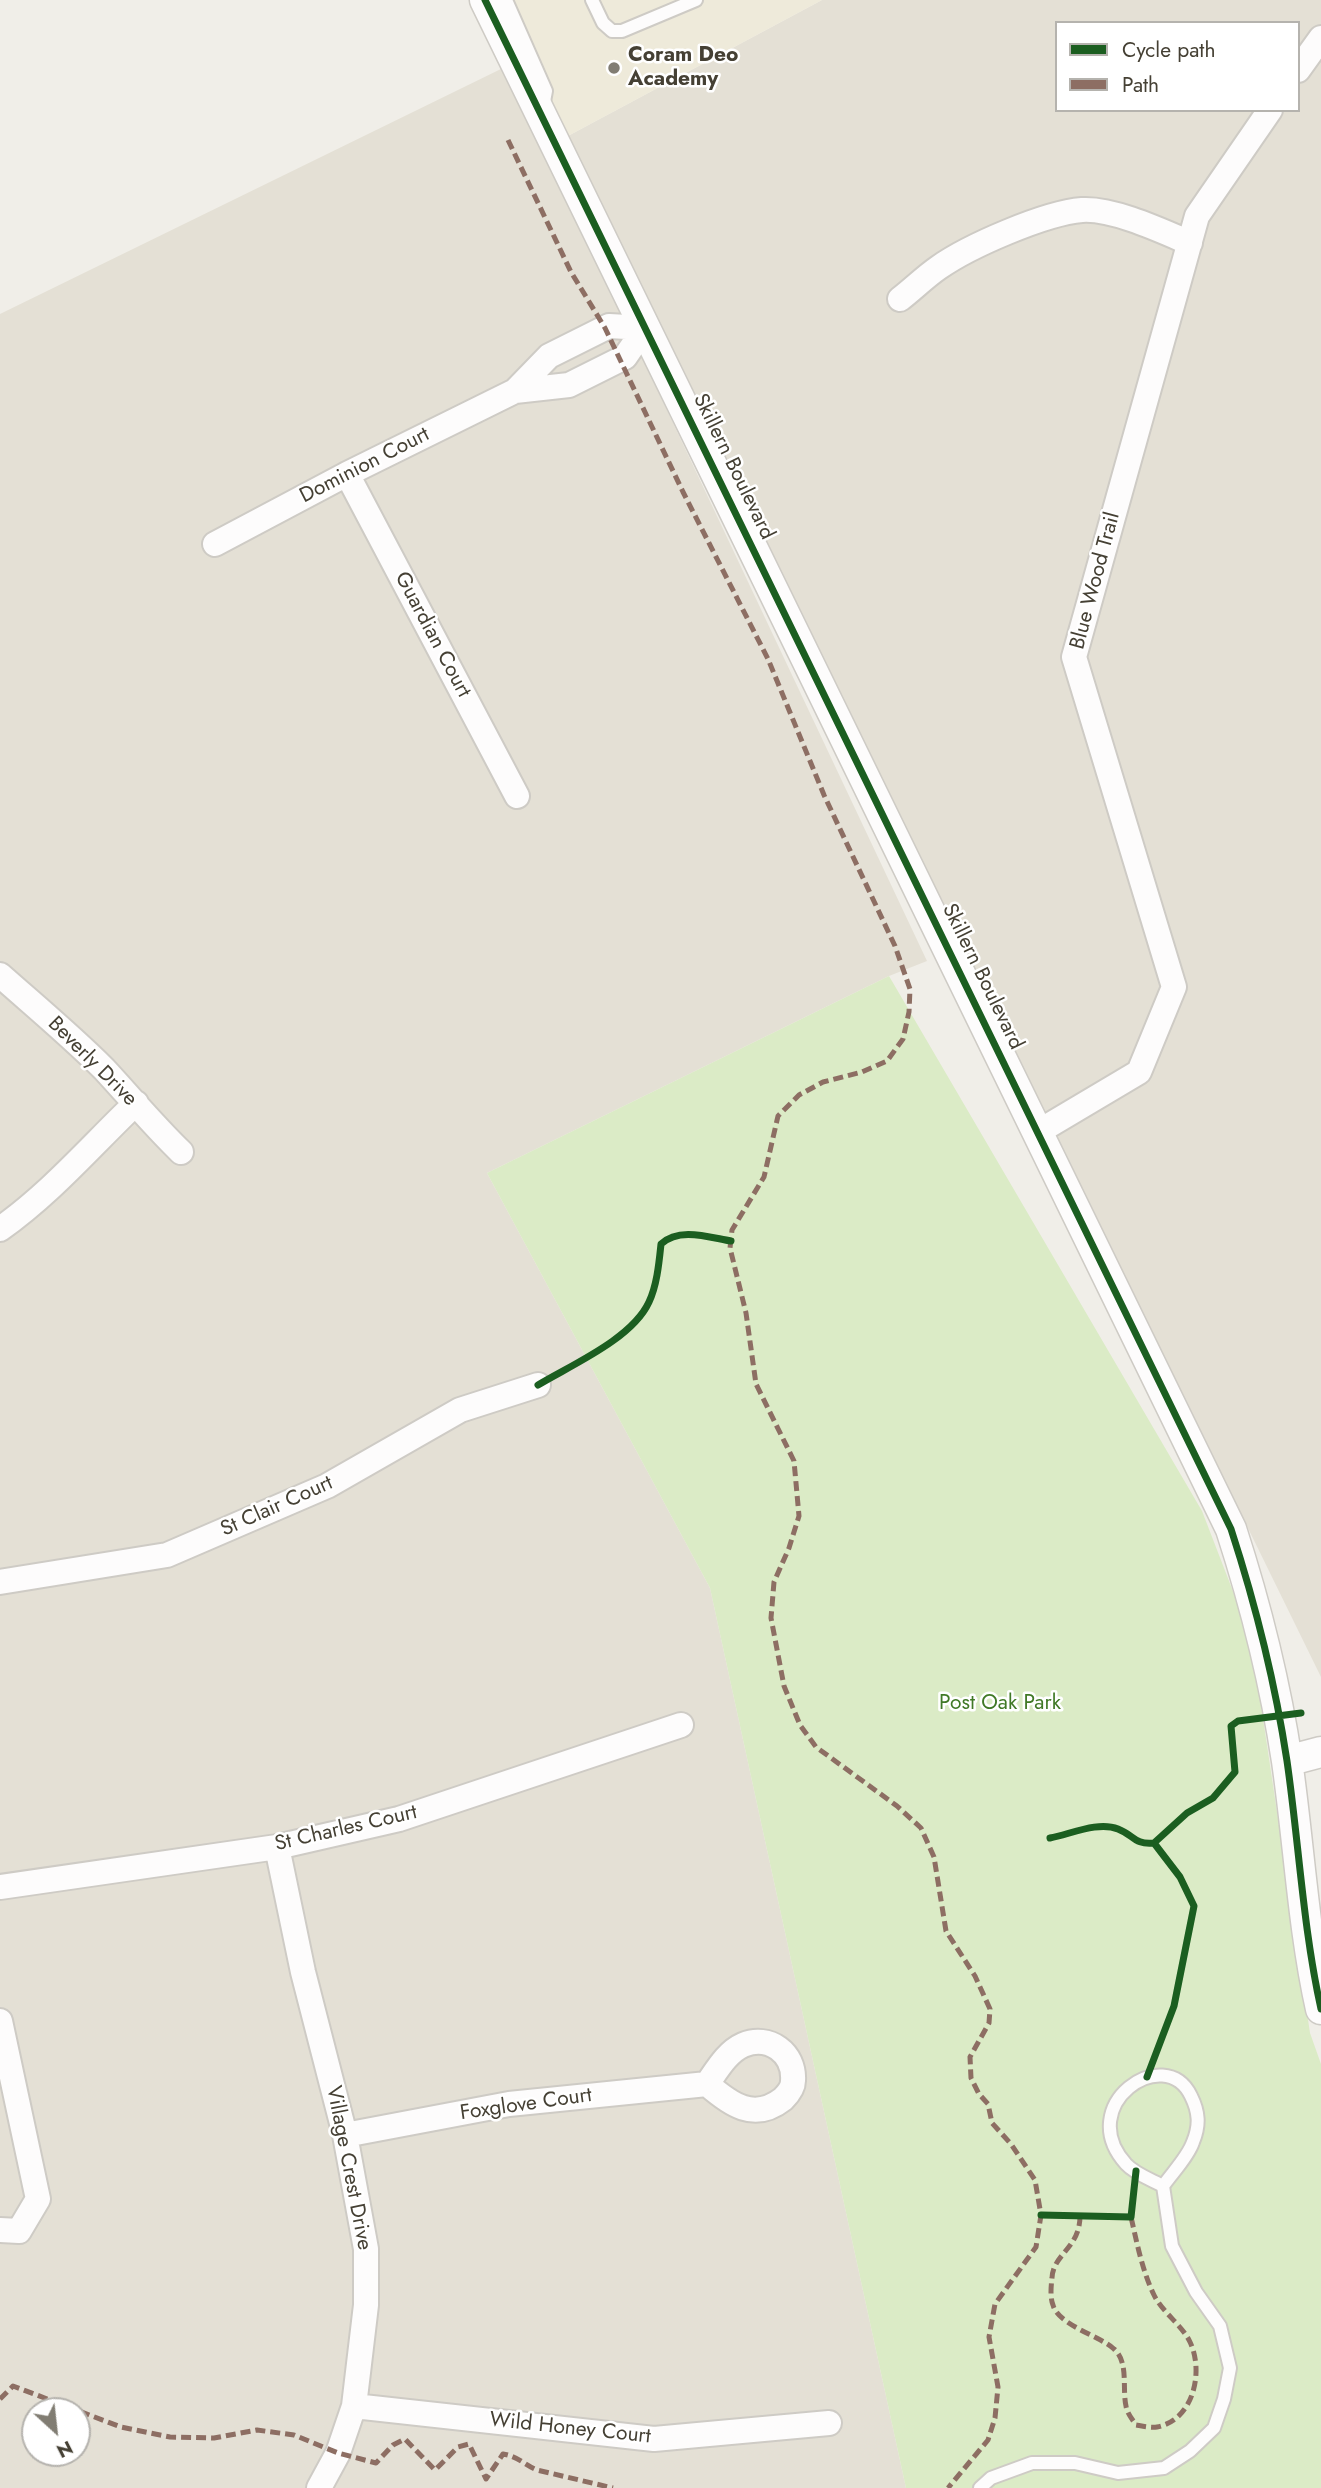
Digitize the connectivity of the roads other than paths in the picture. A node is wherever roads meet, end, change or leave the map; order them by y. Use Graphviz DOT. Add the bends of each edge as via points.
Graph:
graph roads {
  1 [pos="485,0"];
  2 [pos="506,0"];
  3 [pos="592,0"];
  4 [pos="696,0"];
  5 [pos="1321,38"];
  6 [pos="1300,67"];
  7 [pos="1269,112"];
  8 [pos="541,114"];
  9 [pos="1190,243"];
  10 [pos="901,299"];
  11 [pos="645,328"];
  12 [pos="516,391"];
  13 [pos="347,474"];
  14 [pos="215,544"];
  15 [pos="517,796"];
  16 [pos="0,975"];
  17 [pos="136,1103"];
  18 [pos="1038,1132"];
  19 [pos="181,1152"];
  20 [pos="0,1229"];
  21 [pos="538,1385"];
  22 [pos="0,1582"];
  23 [pos="681,1725"];
  24 [pos="1321,1752"];
  25 [pos="1287,1761"];
  26 [pos="277,1847"];
  27 [pos="0,1887"];
  28 [pos="1321,2009"];
  29 [pos="0,2021"];
  30 [pos="707,2084"];
  31 [pos="345,2135"];
  32 [pos="1163,2186"];
  33 [pos="10,2231"];
  34 [pos="354,2406"];
  35 [pos="829,2423"];
  36 [pos="319,2488"];
  37 [pos="980,2488"];
  1 -- 8 [label="street, Skillern Boulevard"];
  2 -- 8 [label="lane" via="546,91"];
  3 -- 4 [label="lane" via="612,31"];
  5 -- 6 [label="street"];
  7 -- 9 [label="street, Blue Wood Trail" via="1196,216"];
  8 -- 11 [label="street, Skillern Boulevard"];
  9 -- 10 [label="street" via="1144,224 1083,210 1021,226 981,244 938,267"];
  9 -- 18 [label="street, Blue Wood Trail" via="1074,657 1174,987 1139,1072"];
  11 -- 12 [label="street, Dominion Court" via="625,357 569,385"];
  11 -- 12 [label="street, Dominion Court" via="609,326 549,356"];
  11 -- 18 [label="street, Skillern Boulevard"];
  12 -- 13 [label="street, Dominion Court"];
  13 -- 14 [label="street, Dominion Court"];
  13 -- 15 [label="street, Guardian Court"];
  16 -- 17 [label="street, Beverly Drive" via="80,1045"];
  17 -- 19 [label="street, Beverly Drive"];
  17 -- 20 [label="street" via="47,1192"];
  18 -- 25 [label="street, Skillern Boulevard" via="1231,1529 1266,1644"];
  21 -- 22 [label="street, St Clair Court" via="460,1410 327,1486 167,1555"];
  23 -- 26 [label="street, St Charles Court" via="399,1819"];
  24 -- 25 [label="street"];
  25 -- 28 [label="street, Skillern Boulevard"];
  26 -- 27 [label="street, St Charles Court"];
  26 -- 31 [label="street, Village Crest Drive"];
  29 -- 33 [label="street" via="38,2199"];
  30 -- 31 [label="street, Foxglove Court" via="509,2104"];
  31 -- 34 [label="street, Village Crest Drive" via="366,2249 366,2305"];
  32 -- 32 [label="lane" via="1193,2144 1199,2113 1187,2088 1170,2077 1147,2077 1126,2088 1112,2108 1110,2140 1127,2166"];
  32 -- 37 [label="lane" via="1172,2246 1220,2326 1230,2368 1214,2428 1164,2468 1118,2473 1075,2463 1032,2463 991,2478"];
  34 -- 35 [label="street, Wild Honey Court" via="654,2439"];
  34 -- 36 [label="street, Village Crest Drive" via="338,2453"];
}
